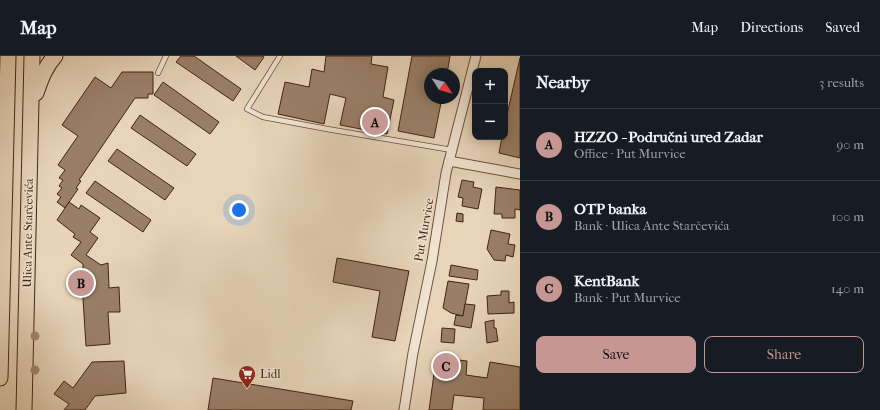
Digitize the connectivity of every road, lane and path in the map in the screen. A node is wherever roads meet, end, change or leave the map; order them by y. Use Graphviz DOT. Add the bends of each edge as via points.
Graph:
graph roads {
  1 [pos="8,56"];
  2 [pos="32,56"];
  3 [pos="55,56"];
  4 [pos="166,56"];
  5 [pos="280,56"];
  6 [pos="476,56"];
  7 [pos="158,73"];
  8 [pos="31,105"];
  9 [pos="452,150"];
  10 [pos="449,160"];
  11 [pos="520,174"];
  12 [pos="0,378"];
  13 [pos="24,410"];
  14 [pos="404,410"];
  1 -- 12 [label="main road, Ulica Ante Starčevića"];
  2 -- 8 [label="main road, Ulica Ante Starčevića"];
  3 -- 8 [label="main road" via="42,74"];
  4 -- 7 [label="lane"];
  5 -- 9 [label="lane" via="247,109 263,118"];
  6 -- 9 [label="street, Put Murvice"];
  8 -- 13 [label="main road, Ulica Ante Starčevića"];
  9 -- 10 [label="street, Put Murvice"];
  10 -- 11 [label="street"];
  10 -- 14 [label="street, Put Murvice"];
}
